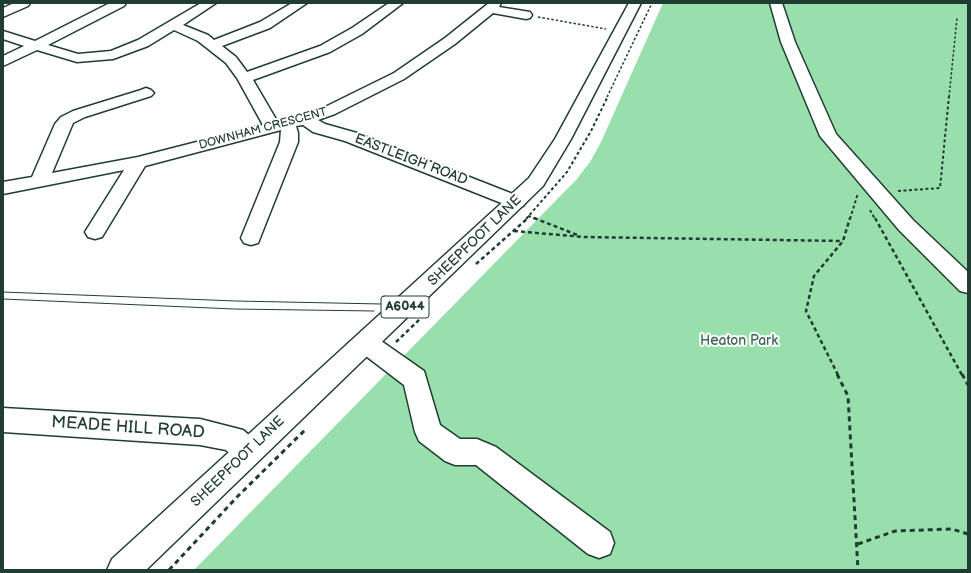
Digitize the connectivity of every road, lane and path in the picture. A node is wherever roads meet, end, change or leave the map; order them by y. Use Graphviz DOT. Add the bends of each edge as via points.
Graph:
graph roads {
  1 [pos="24,3"];
  2 [pos="120,3"];
  3 [pos="210,3"];
  4 [pos="301,3"];
  5 [pos="397,3"];
  6 [pos="635,3"];
  7 [pos="776,3"];
  8 [pos="493,6"];
  9 [pos="3,12"];
  10 [pos="526,15"];
  11 [pos="958,18"];
  12 [pos="173,25"];
  13 [pos="620,32"];
  14 [pos="3,35"];
  15 [pos="214,45"];
  16 [pos="34,46"];
  17 [pos="3,62"];
  18 [pos="244,78"];
  19 [pos="146,93"];
  20 [pos="305,119"];
  21 [pos="280,126"];
  22 [pos="138,162"];
  23 [pos="39,182"];
  24 [pos="3,188"];
  25 [pos="869,198"];
  26 [pos="513,205"];
  27 [pos="514,231"];
  28 [pos="95,232"];
  29 [pos="584,237"];
  30 [pos="251,238"];
  31 [pos="843,241"];
  32 [pos="968,285"];
  33 [pos="366,343"];
  34 [pos="968,385"];
  35 [pos="3,420"];
  36 [pos="248,452"];
  37 [pos="968,534"];
  38 [pos="599,543"];
  39 [pos="858,544"];
  40 [pos="123,570"];
  41 [pos="858,570"];
  1 -- 9 [label="street"];
  2 -- 16 [label="street"];
  3 -- 12 [label="street"];
  4 -- 15 [label="street" via="265,25"];
  5 -- 18 [label="street" via="325,49"];
  6 -- 13 [label="street, SHEEPFOOT LANE / A6044"];
  7 -- 25 [label="street" via="788,42 828,136"];
  8 -- 10 [label="street"];
  8 -- 20 [label="street, DOWNHAM CRESCENT" via="450,41 398,76 353,101"];
  10 -- 13 [label="path"];
  11 -- 25 [label="path" via="940,188"];
  12 -- 15 [label="street"];
  12 -- 16 [label="street" via="143,43 113,55 77,58"];
  13 -- 26 [label="street, SHEEPFOOT LANE / A6044" via="546,169"];
  14 -- 16 [label="street"];
  15 -- 18 [label="street" via="231,60"];
  16 -- 17 [label="street"];
  18 -- 21 [label="street"];
  19 -- 23 [label="street" via="67,120"];
  20 -- 21 [label="street, DOWNHAM CRESCENT"];
  20 -- 26 [label="street, EASTLEIGH ROAD" via="319,128 410,158"];
  21 -- 22 [label="street, DOWNHAM CRESCENT"];
  21 -- 30 [label="street" via="290,133 289,142"];
  22 -- 23 [label="street, DOWNHAM CRESCENT"];
  22 -- 28 [label="street"];
  23 -- 24 [label="street, DOWNHAM CRESCENT"];
  25 -- 31 [label="path" via="859,191"];
  25 -- 32 [label="street" via="906,225"];
  25 -- 34 [label="path"];
  26 -- 29 [label="path"];
  26 -- 33 [label="street, SHEEPFOOT LANE / A6044"];
  27 -- 29 [label="path"];
  29 -- 31 [label="path"];
  31 -- 39 [label="path" via="814,276 806,311 848,396"];
  33 -- 36 [label="street, SHEEPFOOT LANE / A6044"];
  33 -- 38 [label="street" via="415,379 429,432 455,452 477,452 486,456"];
  35 -- 36 [label="street, MEADE HILL ROAD" via="200,432 233,439"];
  36 -- 40 [label="street, SHEEPFOOT LANE / A6044"];
  37 -- 39 [label="path" via="952,529 896,531"];
  39 -- 41 [label="path"];
}
